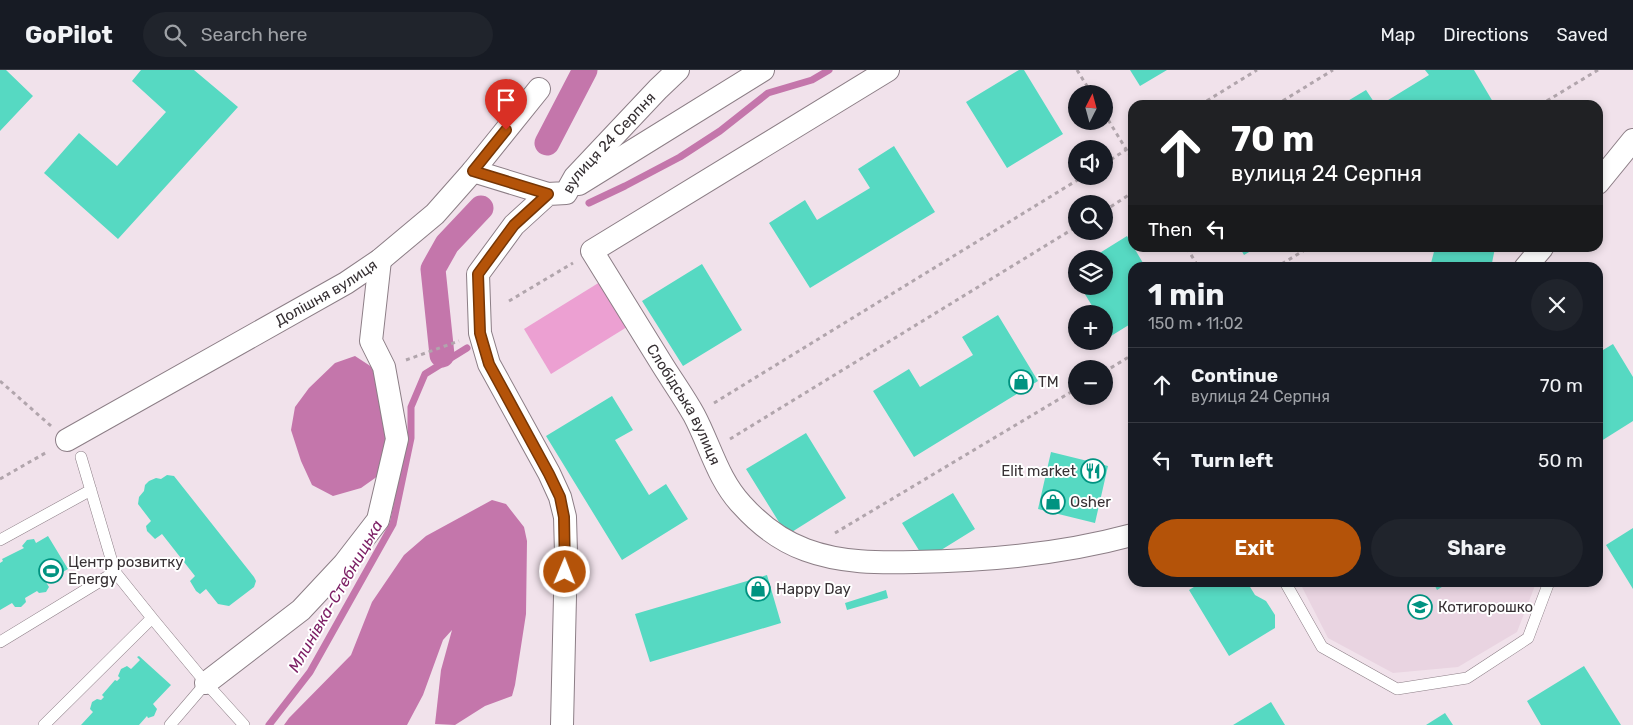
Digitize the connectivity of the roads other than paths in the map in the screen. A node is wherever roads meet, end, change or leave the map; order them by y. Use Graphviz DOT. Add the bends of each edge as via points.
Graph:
graph roads {
  1 [pos="678,70"];
  2 [pos="763,70"];
  3 [pos="888,70"];
  4 [pos="539,89"];
  5 [pos="1633,140"];
  6 [pos="473,171"];
  7 [pos="1603,177"];
  8 [pos="557,193"];
  9 [pos="1539,252"];
  10 [pos="380,260"];
  11 [pos="1530,262"];
  12 [pos="66,440"];
  13 [pos="81,457"];
  14 [pos="91,490"];
  15 [pos="1128,536"];
  16 [pos="0,540"];
  17 [pos="115,572"];
  18 [pos="1288,587"];
  19 [pos="1547,587"];
  20 [pos="152,618"];
  21 [pos="0,642"];
  22 [pos="206,683"];
  23 [pos="44,725"];
  24 [pos="170,725"];
  25 [pos="244,725"];
  26 [pos="562,725"];
  1 -- 8 [label="street, вулиця 24 Серпня"];
  2 -- 8 [label="street"];
  3 -- 15 [label="street, Слобідська вулиця" via="592,251 694,415 725,482 740,504 781,538 830,557 884,562 939,562 1040,553"];
  4 -- 6 [label="street, Долішня вулиця"];
  5 -- 7 [label="street"];
  6 -- 8 [label="street"];
  6 -- 10 [label="street, Долішня вулиця" via="435,214"];
  8 -- 26 [label="street, вулиця 24 Серпня" via="514,225 478,274 480,333 489,364 549,474 560,497 564,517"];
  9 -- 11 [label="street"];
  10 -- 12 [label="street, Долішня вулиця" via="346,283"];
  10 -- 22 [label="street" via="371,341 384,366 397,439 378,520 344,564 301,610"];
  13 -- 14 [label="lane"];
  14 -- 16 [label="lane"];
  14 -- 17 [label="lane"];
  17 -- 20 [label="lane"];
  17 -- 21 [label="lane"];
  18 -- 19 [label="lane" via="1322,647 1397,689 1467,678 1528,638"];
  20 -- 22 [label="lane"];
  20 -- 23 [label="lane"];
  22 -- 24 [label="lane"];
  22 -- 25 [label="lane"];
}
